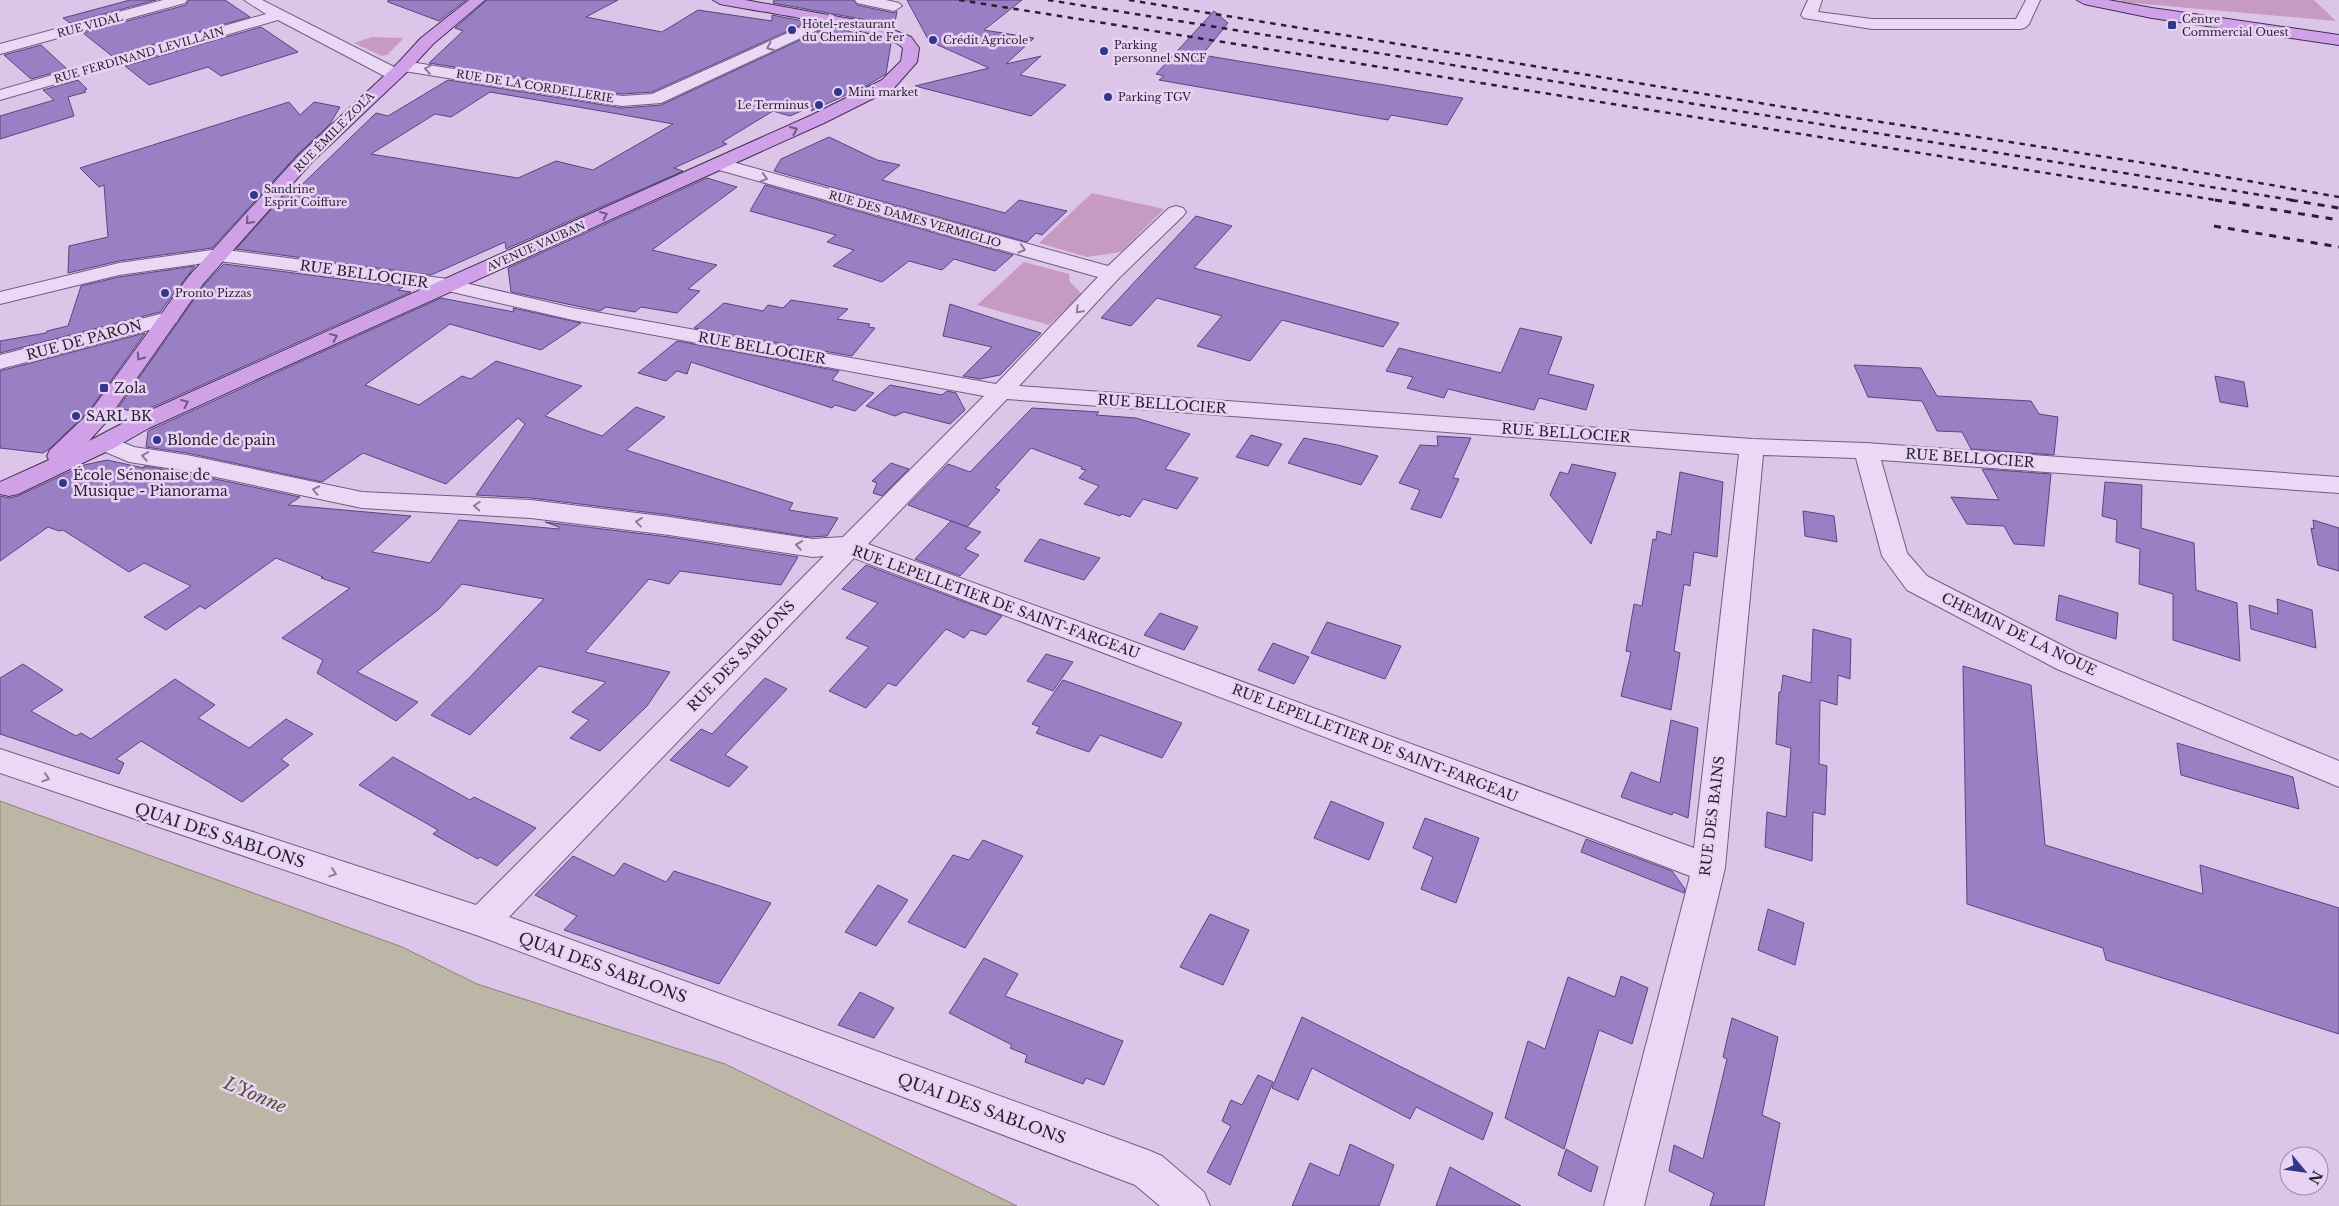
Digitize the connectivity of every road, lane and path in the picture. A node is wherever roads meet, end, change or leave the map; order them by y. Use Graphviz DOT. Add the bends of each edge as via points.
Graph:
graph roads {
  1 [pos="180,0"];
  2 [pos="251,0"];
  3 [pos="478,0"];
  4 [pos="720,0"];
  5 [pos="862,0"];
  6 [pos="1815,0"];
  7 [pos="2033,0"];
  8 [pos="2084,0"];
  9 [pos="894,6"];
  10 [pos="278,15"];
  11 [pos="830,19"];
  12 [pos="2339,40"];
  13 [pos="0,49"];
  14 [pos="399,70"];
  15 [pos="0,94"];
  16 [pos="718,164"];
  17 [pos="1176,212"];
  18 [pos="219,255"];
  19 [pos="1112,274"];
  20 [pos="448,286"];
  21 [pos="0,298"];
  22 [pos="168,318"];
  23 [pos="0,362"];
  24 [pos="1001,392"];
  25 [pos="98,417"];
  26 [pos="141,423"];
  27 [pos="105,443"];
  28 [pos="1752,447"];
  29 [pos="1866,451"];
  30 [pos="2339,484"];
  31 [pos="5,490"];
  32 [pos="848,546"];
  33 [pos="0,761"];
  34 [pos="2339,774"];
  35 [pos="1708,868"];
  36 [pos="482,922"];
  37 [pos="1190,1206"];
  38 [pos="1624,1206"];
  1 -- 13 [label="street, RUE VIDAL"];
  2 -- 10 [label="street, RUE DE LA CORDELLERIE"];
  3 -- 14 [label="main road, RUE ÉMILE ZOLA" via="426,41"];
  4 -- 11 [label="main road"];
  5 -- 9 [label="street"];
  6 -- 7 [label="street" via="1809,15 1882,24 2021,24"];
  8 -- 12 [label="main road"];
  10 -- 14 [label="street, RUE DE LA CORDELLERIE"];
  10 -- 15 [label="street, RUE FERDINAND LEVILLAIN"];
  11 -- 14 [label="street, RUE DE LA CORDELLERIE, one-way" via="655,99 622,100"];
  16 -- 11 [label="main road, AVENUE VAUBAN, one-way" via="888,84 909,62 911,48 891,32"];
  14 -- 18 [label="main road, RUE ÉMILE ZOLA, one-way" via="311,152"];
  16 -- 19 [label="street, RUE DES DAMES VERMIGLIO, one-way"];
  20 -- 16 [label="main road, AVENUE VAUBAN, one-way"];
  17 -- 19 [label="street"];
  18 -- 20 [label="street, RUE BELLOCIER"];
  18 -- 21 [label="street, RUE BELLOCIER" via="119,269"];
  18 -- 22 [label="main road, RUE ÉMILE ZOLA"];
  19 -- 24 [label="street, one-way"];
  20 -- 24 [label="street, RUE BELLOCIER" via="573,314"];
  26 -- 20 [label="main road, AVENUE VAUBAN, one-way"];
  22 -- 23 [label="street, RUE DE PARON"];
  22 -- 25 [label="main road, RUE ÉMILE ZOLA, one-way"];
  24 -- 28 [label="street, RUE BELLOCIER"];
  24 -- 32 [label="street, RUE DES SABLONS"];
  25 -- 26 [label="main road, AVENUE VAUBAN"];
  25 -- 31 [label="main road, RUE ÉMILE ZOLA" via="66,450"];
  26 -- 27 [label="main road, AVENUE VAUBAN"];
  27 -- 31 [label="main road, AVENUE VAUBAN"];
  32 -- 27 [label="street, RUE LEPELLETIER DE SAINT-FARGEAU, one-way" via="813,548 531,509 362,500 129,454"];
  28 -- 29 [label="street, RUE BELLOCIER"];
  28 -- 35 [label="street, RUE DES BAINS"];
  29 -- 30 [label="street, RUE BELLOCIER"];
  29 -- 34 [label="street, CHEMIN DE LA NOUE" via="1895,556 1916,583 2067,661"];
  32 -- 35 [label="street, RUE LEPELLETIER DE SAINT-FARGEAU"];
  32 -- 36 [label="street, RUE DES SABLONS"];
  33 -- 36 [label="street, QUAI DES SABLONS, one-way"];
  35 -- 38 [label="street, RUE DES BAINS"];
  36 -- 37 [label="street, QUAI DES SABLONS" via="1148,1170"];
}
